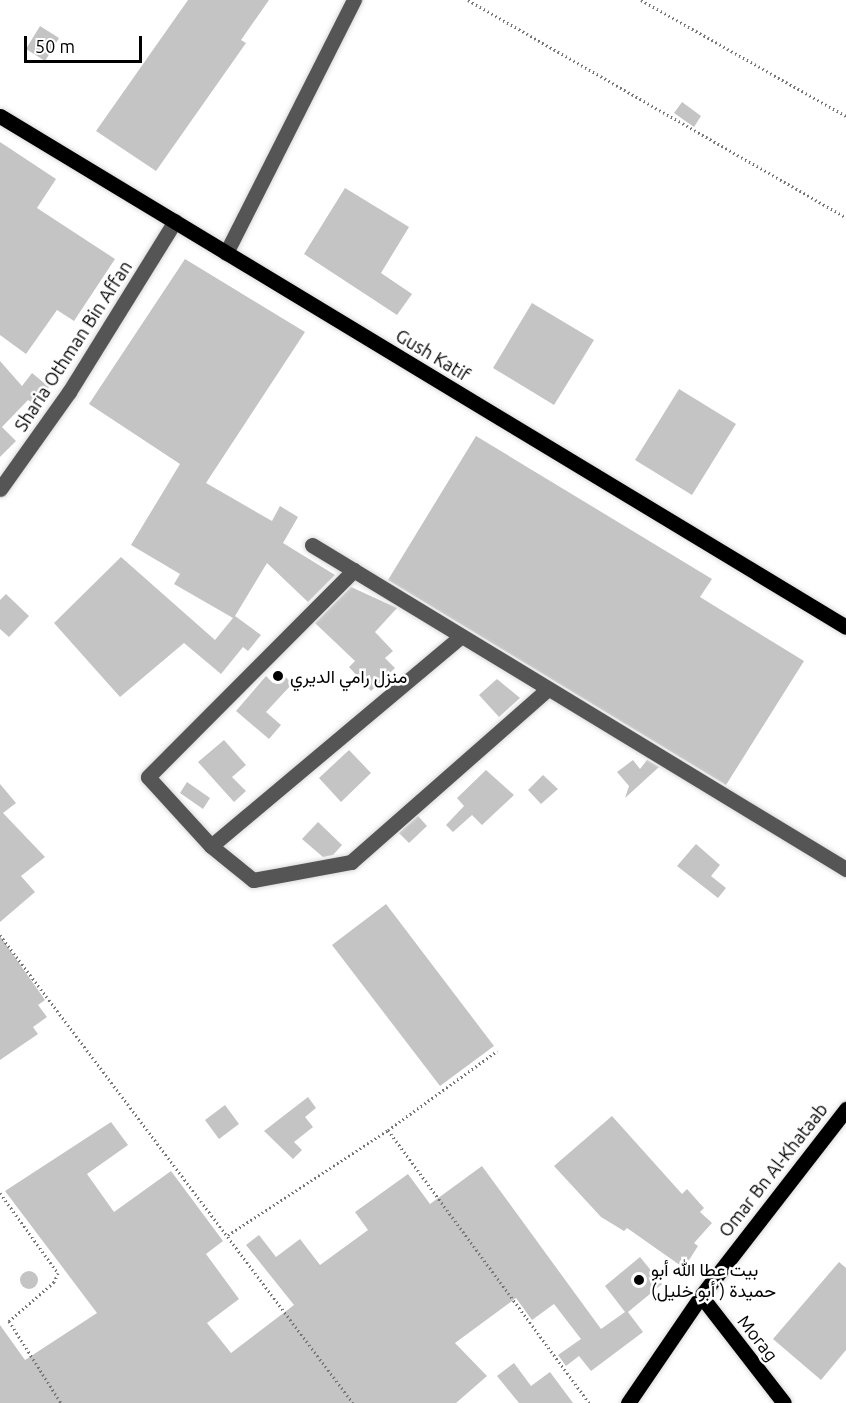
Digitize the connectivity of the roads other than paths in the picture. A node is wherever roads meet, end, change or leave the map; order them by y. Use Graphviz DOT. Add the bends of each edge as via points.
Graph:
graph roads {
  1 [pos="354,0"];
  2 [pos="0,116"];
  3 [pos="175,221"];
  4 [pos="226,253"];
  5 [pos="0,489"];
  6 [pos="312,544"];
  7 [pos="354,570"];
  8 [pos="846,627"];
  9 [pos="461,636"];
  10 [pos="547,690"];
  11 [pos="211,846"];
  12 [pos="846,869"];
  13 [pos="846,1109"];
  14 [pos="701,1296"];
  15 [pos="628,1403"];
  16 [pos="784,1403"];
  1 -- 4 [label="street"];
  2 -- 3 [label="main road, Gush Katif"];
  3 -- 4 [label="main road, Gush Katif"];
  3 -- 5 [label="street, Sharia Othman Bin Affan" via="69,392"];
  4 -- 8 [label="main road, Gush Katif"];
  6 -- 7 [label="street"];
  7 -- 9 [label="street"];
  7 -- 11 [label="street" via="148,777"];
  9 -- 10 [label="street"];
  9 -- 11 [label="street"];
  10 -- 11 [label="street" via="351,862 253,880"];
  10 -- 12 [label="street"];
  13 -- 14 [label="main road, Omar Bn Al-Khataab"];
  14 -- 15 [label="main road, Omar Bn Al-Khataab"];
  14 -- 16 [label="main road, Morag"];
}
